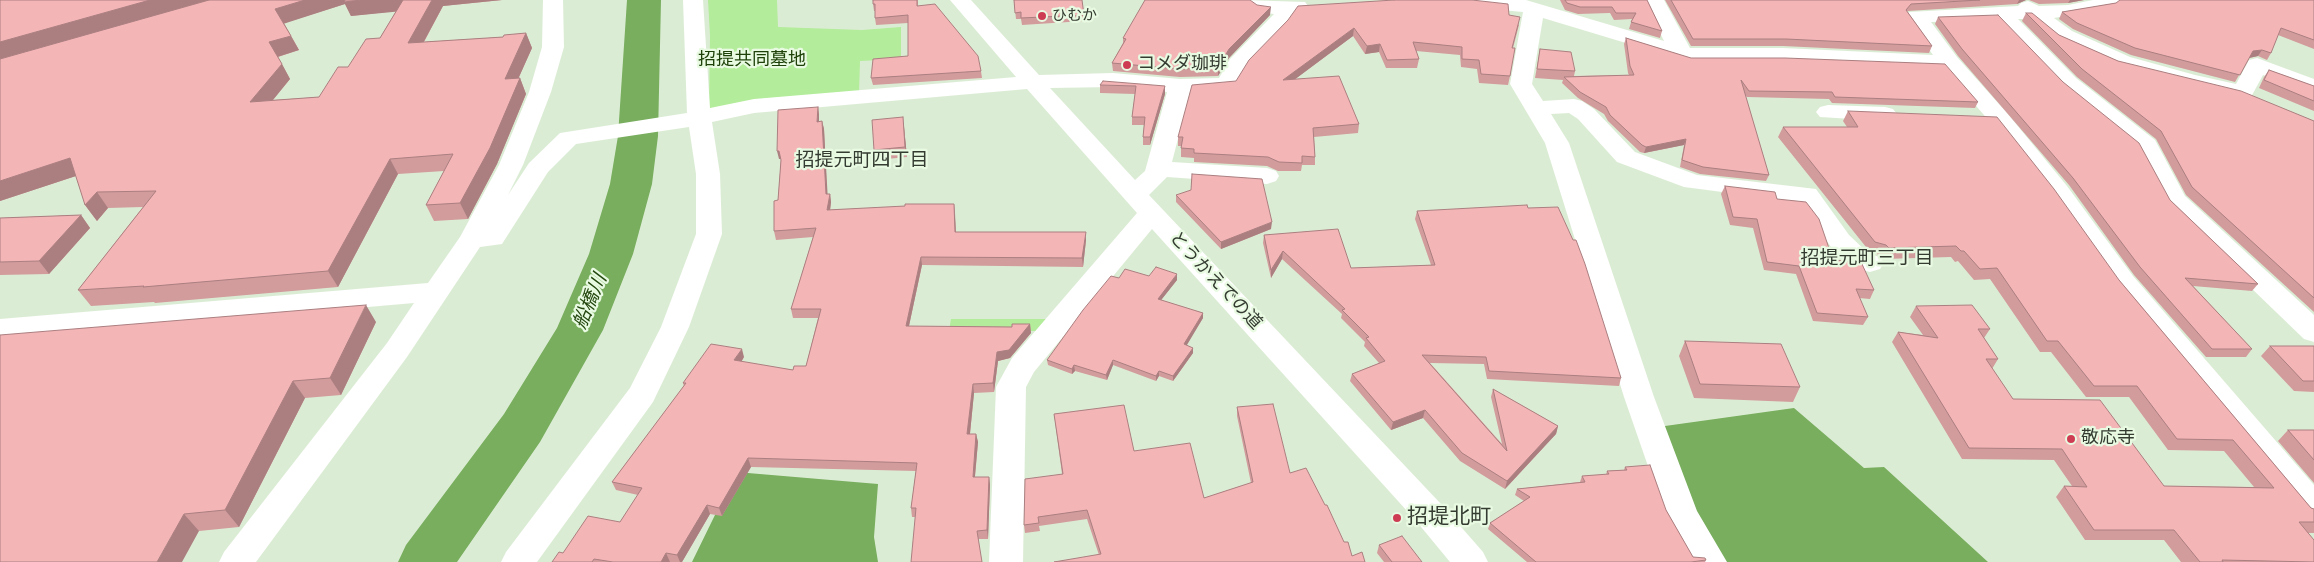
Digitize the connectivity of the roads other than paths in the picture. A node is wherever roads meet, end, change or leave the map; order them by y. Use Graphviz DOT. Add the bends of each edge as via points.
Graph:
graph roads {
  1 [pos="552,0"];
  2 [pos="693,0"];
  3 [pos="960,0"];
  4 [pos="1252,0"];
  5 [pos="1457,0"];
  6 [pos="1654,0"];
  7 [pos="2110,0"];
  8 [pos="1317,5"];
  9 [pos="1520,5"];
  10 [pos="1289,6"];
  11 [pos="2026,6"];
  12 [pos="2000,13"];
  13 [pos="1680,51"];
  14 [pos="1949,62"];
  15 [pos="1031,82"];
  16 [pos="1180,86"];
  17 [pos="2314,87"];
  18 [pos="1534,108"];
  19 [pos="1828,112"];
  20 [pos="1904,115"];
  21 [pos="1970,117"];
  22 [pos="694,118"];
  23 [pos="1999,118"];
  24 [pos="1158,169"];
  25 [pos="1267,176"];
  26 [pos="1144,203"];
  27 [pos="472,239"];
  28 [pos="1870,263"];
  29 [pos="438,292"];
  30 [pos="0,329"];
  31 [pos="2314,332"];
  32 [pos="2314,508"];
  33 [pos="236,562"];
  34 [pos="518,562"];
  35 [pos="1006,562"];
  36 [pos="1471,562"];
  37 [pos="1710,562"];
  1 -- 27 [label="street" via="553,47 540,92 512,165"];
  2 -- 22 [label="street"];
  3 -- 15 [label="street, とうかえでの道"];
  4 -- 10 [label="street" via="1264,8"];
  5 -- 9 [label="street"];
  6 -- 13 [label="street"];
  7 -- 11 [label="street" via="2105,4 2068,11"];
  8 -- 10 [label="street"];
  9 -- 13 [label="street"];
  9 -- 18 [label="street" via="1521,84"];
  10 -- 16 [label="street" via="1279,24 1238,64 1226,84"];
  11 -- 12 [label="street"];
  11 -- 17 [label="street" via="2064,36 2122,62 2252,95 2257,65"];
  12 -- 14 [label="street" via="1916,16"];
  12 -- 31 [label="street" via="2068,83 2146,144 2175,200"];
  13 -- 14 [label="street" via="1689,55 1783,55"];
  14 -- 23 [label="street"];
  15 -- 16 [label="street" via="1113,80"];
  15 -- 22 [label="street" via="754,106"];
  15 -- 26 [label="street, とうかえでの道"];
  16 -- 24 [label="street"];
  18 -- 28 [label="street" via="1574,106 1586,114 1626,158 1693,182 1807,195 1840,241 1860,261"];
  18 -- 37 [label="street" via="1557,143 1639,397 1682,515"];
  19 -- 20 [label="street"];
  21 -- 23 [label="street"];
  22 -- 27 [label="street" via="568,138 538,168 493,238"];
  22 -- 34 [label="street" via="708,174 710,234 675,327 642,394"];
  23 -- 32 [label="street" via="2058,192 2123,283"];
  24 -- 25 [label="street"];
  24 -- 26 [label="street"];
  26 -- 35 [label="street" via="1022,366 1011,387"];
  26 -- 36 [label="street, とうかえでの道"];
  27 -- 29 [label="street"];
  29 -- 30 [label="street"];
  29 -- 33 [label="street"];
}
